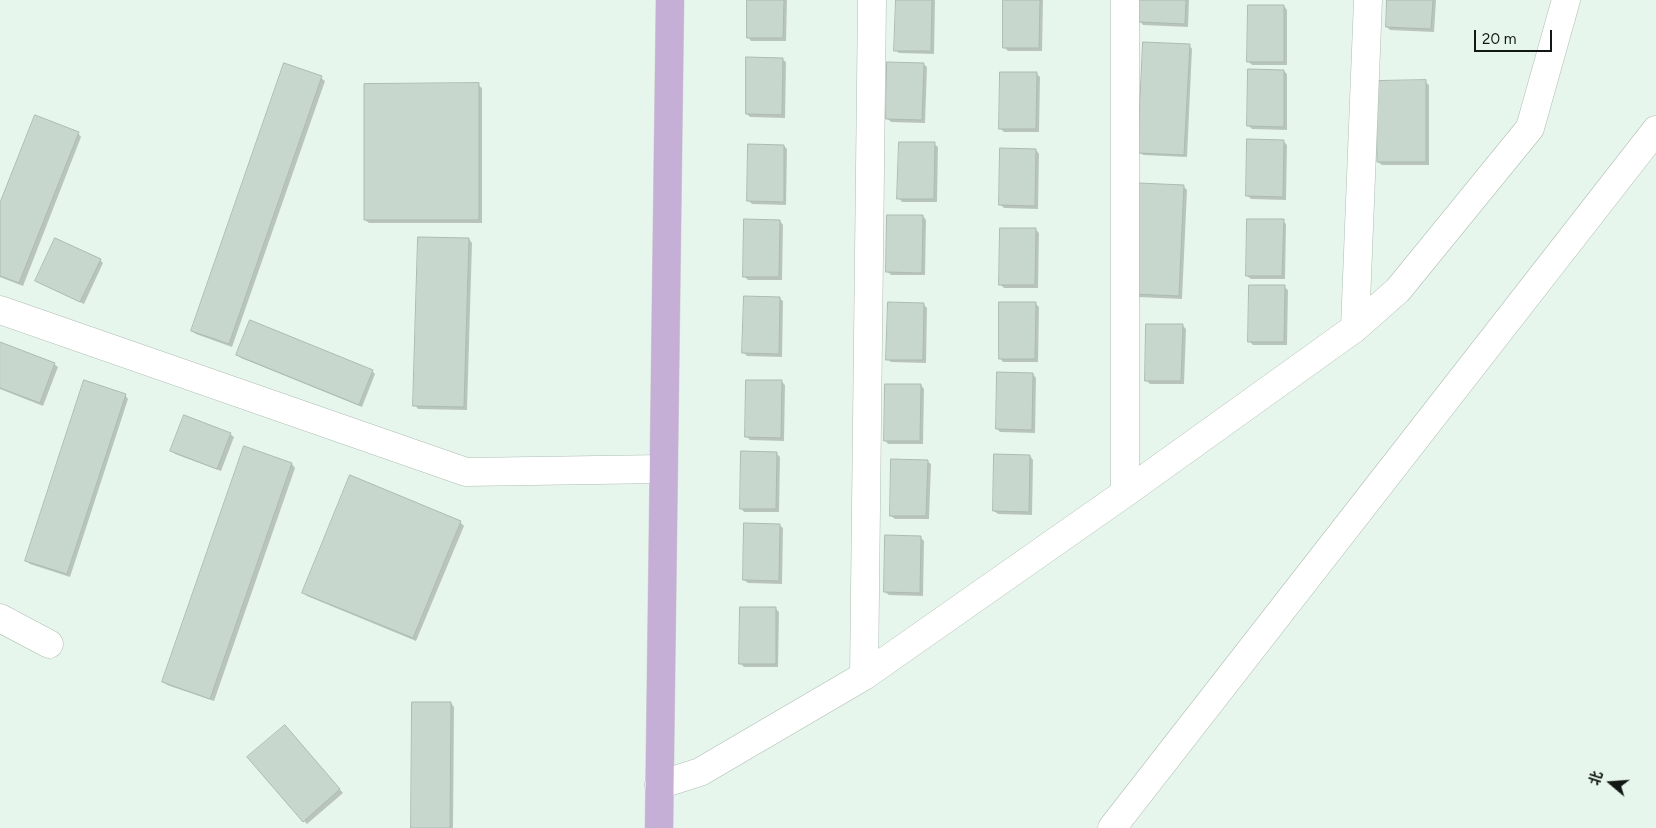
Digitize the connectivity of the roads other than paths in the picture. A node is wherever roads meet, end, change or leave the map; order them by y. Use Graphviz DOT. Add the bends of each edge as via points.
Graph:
graph roads {
  1 [pos="670,0"];
  2 [pos="872,0"];
  3 [pos="1125,0"];
  4 [pos="1368,0"];
  5 [pos="1566,0"];
  6 [pos="1656,130"];
  7 [pos="0,310"];
  8 [pos="1355,328"];
  9 [pos="663,469"];
  10 [pos="1125,493"];
  11 [pos="0,618"];
  12 [pos="49,644"];
  13 [pos="864,676"];
  14 [pos="659,785"];
  15 [pos="659,828"];
  16 [pos="1112,828"];
  1 -- 9 [label="main road"];
  2 -- 13 [label="street"];
  3 -- 10 [label="street"];
  4 -- 8 [label="street"];
  5 -- 8 [label="street" via="1530,128 1398,290"];
  6 -- 16 [label="street"];
  7 -- 9 [label="street" via="466,472"];
  8 -- 10 [label="street"];
  9 -- 14 [label="main road"];
  10 -- 13 [label="street"];
  11 -- 12 [label="street"];
  13 -- 14 [label="street" via="700,772"];
  14 -- 15 [label="main road"];
}
